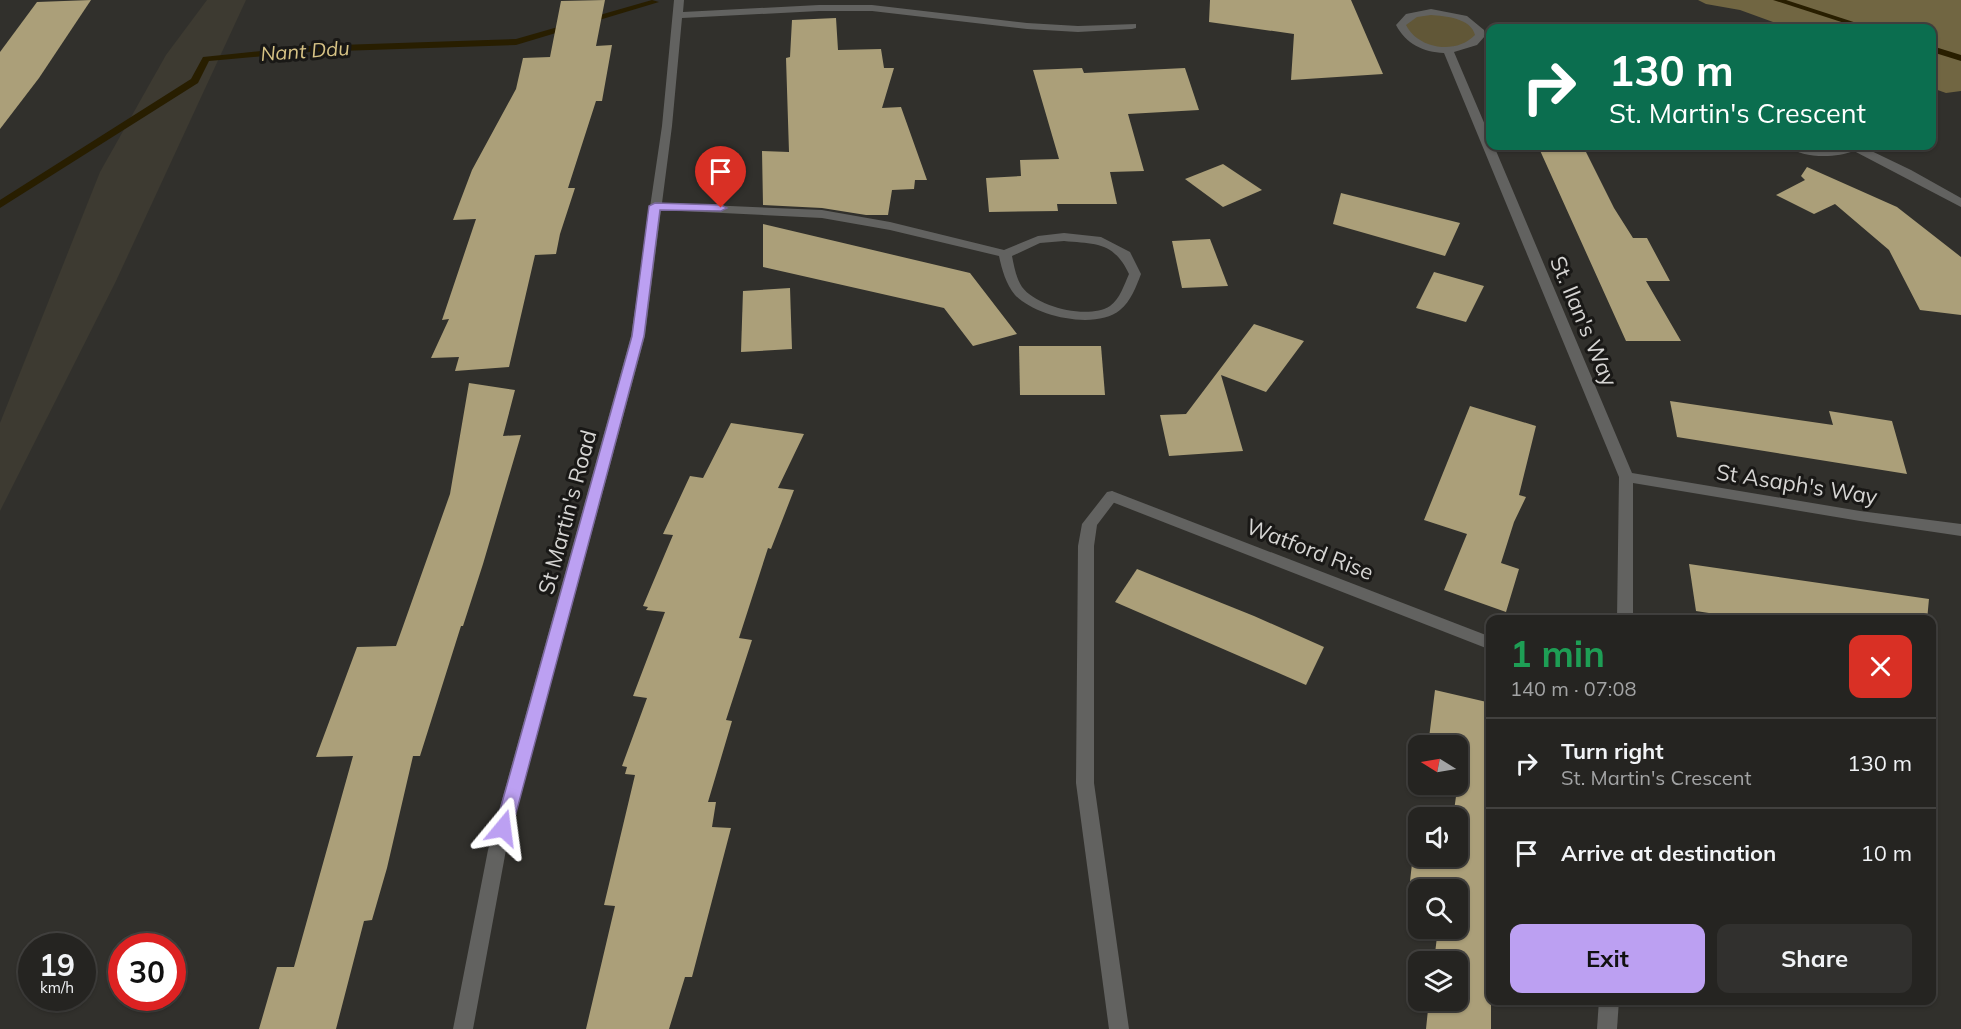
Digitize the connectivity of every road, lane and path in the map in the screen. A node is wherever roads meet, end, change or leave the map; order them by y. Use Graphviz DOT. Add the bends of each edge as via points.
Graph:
graph roads {
  1 [pos="678,8"];
  2 [pos="1132,26"];
  3 [pos="1448,49"];
  4 [pos="1486,140"];
  5 [pos="1490,150"];
  6 [pos="1811,150"];
  7 [pos="1843,150"];
  8 [pos="1863,150"];
  9 [pos="1961,204"];
  10 [pos="655,206"];
  11 [pos="1005,254"];
  12 [pos="1626,477"];
  13 [pos="1961,530"];
  14 [pos="1625,615"];
  15 [pos="1486,642"];
  16 [pos="1609,1005"];
  17 [pos="463,1029"];
  18 [pos="1119,1029"];
  19 [pos="1607,1029"];
  1 -- 2 [label="street" via="872,8 1027,26"];
  1 -- 10 [label="street, St Martin's Road"];
  3 -- 3 [label="street" via="1414,41 1406,36 1401,25 1410,16 1437,12 1466,19 1479,30 1480,36 1470,46"];
  3 -- 4 [label="street, St. Ilan's Way"];
  5 -- 12 [label="street, St. Ilan's Way"];
  6 -- 7 [label="street"];
  8 -- 9 [label="street"];
  10 -- 11 [label="street" via="822,214"];
  10 -- 17 [label="street, St Martin's Road" via="638,336 497,850"];
  11 -- 11 [label="street" via="1047,239 1101,241 1126,255 1135,274 1127,295 1113,310 1090,316 1063,314 1021,294 1009,274"];
  12 -- 13 [label="street, St Asaph's Way"];
  12 -- 14 [label="street, St. Ilan's Way"];
  15 -- 18 [label="street, Watford Rise" via="1112,496 1090,524 1086,546 1086,783"];
  16 -- 19 [label="street"];
}
